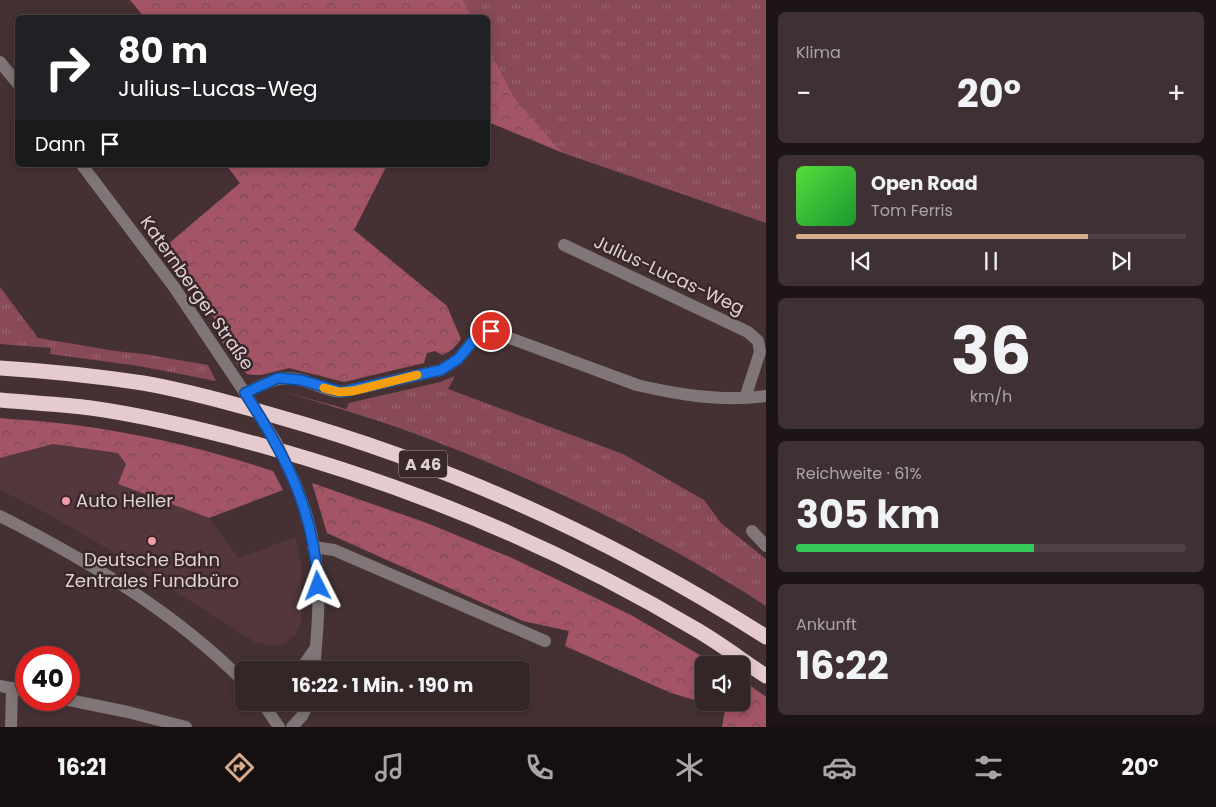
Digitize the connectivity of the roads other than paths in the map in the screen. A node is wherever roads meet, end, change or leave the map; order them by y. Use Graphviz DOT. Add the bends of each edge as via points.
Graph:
graph roads {
  1 [pos="0,62"];
  2 [pos="15,80"];
  3 [pos="84,167"];
  4 [pos="564,245"];
  5 [pos="0,368"];
  6 [pos="245,393"];
  7 [pos="766,396"];
  8 [pos="745,398"];
  9 [pos="0,400"];
  10 [pos="0,516"];
  11 [pos="752,531"];
  12 [pos="766,546"];
  13 [pos="313,547"];
  14 [pos="766,637"];
  15 [pos="545,641"];
  16 [pos="316,647"];
  17 [pos="306,661"];
  18 [pos="315,661"];
  19 [pos="235,674"];
  20 [pos="766,676"];
  21 [pos="6,687"];
  22 [pos="80,703"];
  23 [pos="268,711"];
  24 [pos="304,711"];
  25 [pos="11,727"];
  26 [pos="186,727"];
  27 [pos="279,727"];
  28 [pos="292,727"];
  1 -- 2 [label="street"];
  3 -- 6 [label="street, Katernberger Straße" via="174,287"];
  4 -- 8 [label="street, Julius-Lucas-Weg" via="748,332 758,342 760,352"];
  5 -- 14 [label="highway, A 46" via="50,371 145,384 226,402 379,448 442,471 579,530 708,600"];
  6 -- 8 [label="street" via="278,378 291,378 336,392 353,391 441,370 458,359 478,335 491,331 636,385 711,398"];
  6 -- 13 [label="street, Katernberger Straße, bridge" via="276,442 295,482"];
  7 -- 8 [label="street"];
  9 -- 20 [label="highway, A 46" via="89,408 217,433 315,460 440,503 623,588 698,631"];
  10 -- 19 [label="street" via="72,555 148,603 202,643"];
  11 -- 12 [label="street"];
  13 -- 15 [label="street" via="334,550"];
  13 -- 16 [label="street, Katernberger Straße" via="318,586"];
  16 -- 17 [label="street"];
  16 -- 18 [label="street, Katernberger Straße"];
  21 -- 25 [label="street"];
  22 -- 26 [label="street"];
  23 -- 27 [label="street"];
  24 -- 28 [label="street"];
}
